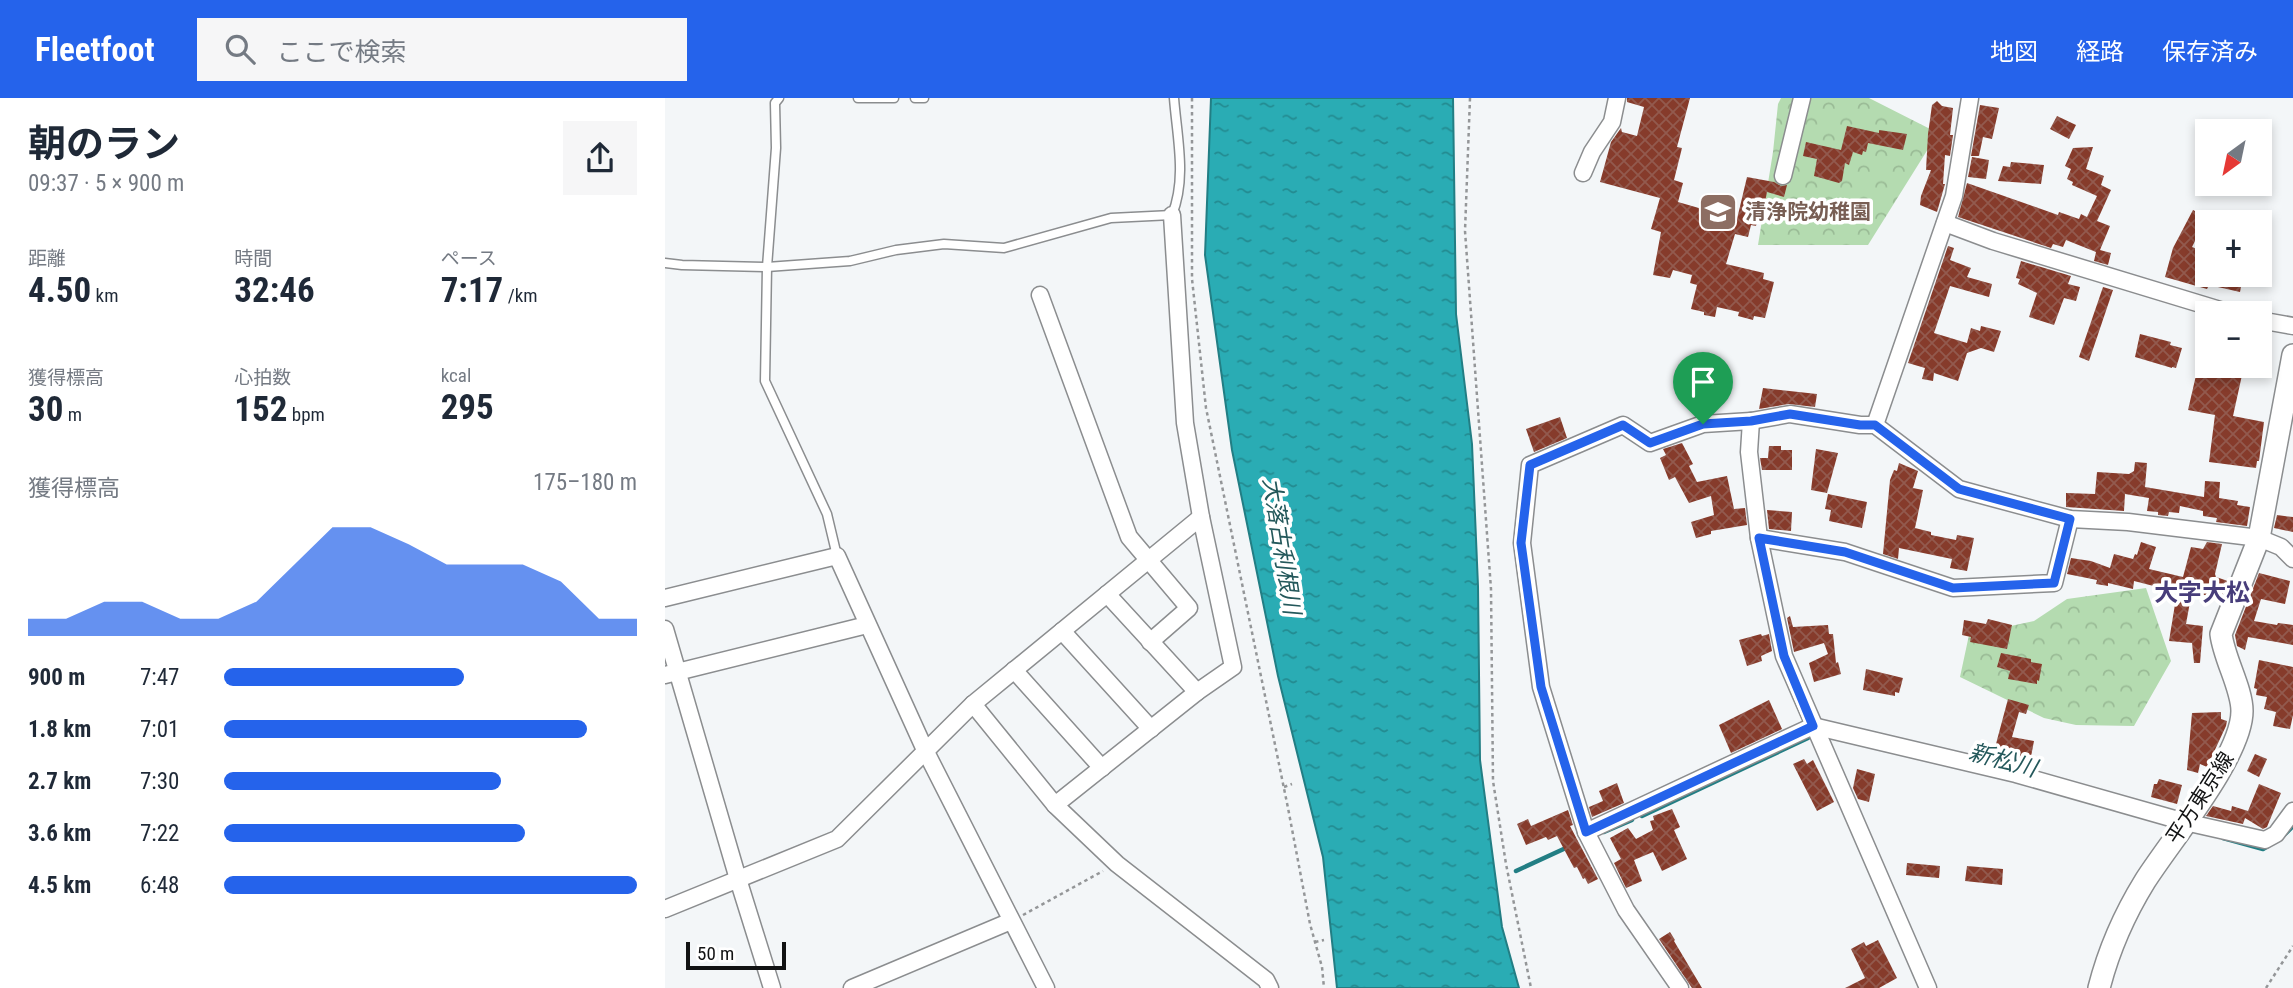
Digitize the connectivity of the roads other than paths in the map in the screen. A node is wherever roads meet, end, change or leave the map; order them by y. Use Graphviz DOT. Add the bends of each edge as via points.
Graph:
graph roads {
  1 [pos="779,98"];
  2 [pos="858,98"];
  3 [pos="894,98"];
  4 [pos="915,98"];
  5 [pos="924,98"];
  6 [pos="1174,98"];
  7 [pos="1617,98"];
  8 [pos="1802,98"];
  9 [pos="1969,98"];
  10 [pos="1583,173"];
  11 [pos="1783,176"];
  12 [pos="1172,215"];
  13 [pos="1945,223"];
  14 [pos="665,263"];
  15 [pos="768,267"];
  16 [pos="1040,295"];
  17 [pos="2195,302"];
  18 [pos="2272,322"];
  19 [pos="2293,326"];
  20 [pos="2293,355"];
  21 [pos="1751,421"];
  22 [pos="1875,425"];
  23 [pos="1201,517"];
  24 [pos="2070,519"];
  25 [pos="1759,538"];
  26 [pos="2259,538"];
  27 [pos="837,556"];
  28 [pos="2293,559"];
  29 [pos="1148,561"];
  30 [pos="1107,594"];
  31 [pos="665,598"];
  32 [pos="867,625"];
  33 [pos="665,629"];
  34 [pos="1062,631"];
  35 [pos="1150,642"];
  36 [pos="1014,670"];
  37 [pos="671,673"];
  38 [pos="1197,692"];
  39 [pos="973,704"];
  40 [pos="1813,726"];
  41 [pos="1151,729"];
  42 [pos="925,750"];
  43 [pos="1102,768"];
  44 [pos="1055,805"];
  45 [pos="2293,811"];
  46 [pos="2185,821"];
  47 [pos="1586,832"];
  48 [pos="738,879"];
  49 [pos="665,909"];
  50 [pos="1011,921"];
  51 [pos="772,988"];
  52 [pos="852,988"];
  53 [pos="1046,988"];
  54 [pos="1270,988"];
  55 [pos="1680,988"];
  56 [pos="1928,988"];
  57 [pos="2099,988"];
  1 -- 15 [label="lane" via="775,103"];
  2 -- 3 [label="lane"];
  4 -- 5 [label="lane"];
  6 -- 12 [label="lane" via="1181,169"];
  7 -- 10 [label="street" via="1612,121"];
  8 -- 11 [label="street"];
  9 -- 13 [label="street" via="1954,196"];
  12 -- 15 [label="lane" via="1111,218 1004,248 944,244 851,261"];
  12 -- 23 [label="street" via="1185,423"];
  13 -- 17 [label="street"];
  13 -- 22 [label="street"];
  14 -- 15 [label="lane"];
  15 -- 27 [label="lane" via="765,381 827,514"];
  16 -- 29 [label="street" via="1129,537"];
  18 -- 19 [label="street"];
  20 -- 26 [label="main road, 平方東京線"];
  21 -- 22 [label="street" via="1790,414"];
  21 -- 25 [label="street" via="1749,453"];
  21 -- 47 [label="street" via="1703,424 1650,443 1623,425 1530,465 1521,543 1541,687"];
  22 -- 24 [label="street" via="1959,489"];
  23 -- 29 [label="street"];
  23 -- 38 [label="street" via="1233,667"];
  24 -- 25 [label="street" via="2054,583 1953,588 1845,552"];
  24 -- 26 [label="street"];
  25 -- 40 [label="street" via="1784,656"];
  26 -- 28 [label="street" via="2281,547"];
  26 -- 46 [label="main road, 平方東京線" via="2221,634 2243,709 2239,734"];
  27 -- 31 [label="street"];
  27 -- 32 [label="street"];
  29 -- 30 [label="street"];
  29 -- 35 [label="street" via="1189,608"];
  30 -- 34 [label="street"];
  30 -- 35 [label="street"];
  32 -- 37 [label="street"];
  32 -- 42 [label="street"];
  33 -- 37 [label="street"];
  34 -- 36 [label="street"];
  34 -- 41 [label="street"];
  35 -- 38 [label="street"];
  36 -- 39 [label="street"];
  36 -- 43 [label="street"];
  37 -- 48 [label="street"];
  38 -- 41 [label="street"];
  39 -- 42 [label="street"];
  39 -- 44 [label="street"];
  40 -- 46 [label="street" via="2016,774"];
  40 -- 47 [label="street"];
  40 -- 56 [label="street"];
  41 -- 43 [label="street"];
  42 -- 48 [label="street" via="837,839"];
  42 -- 50 [label="street"];
  43 -- 44 [label="street"];
  44 -- 54 [label="street" via="1117,864 1266,980"];
  45 -- 46 [label="street" via="2277,834 2265,841"];
  46 -- 57 [label="main road, 平方東京線" via="2121,922"];
  47 -- 55 [label="street" via="1626,910"];
  48 -- 49 [label="street"];
  48 -- 51 [label="street"];
  50 -- 52 [label="street"];
  50 -- 53 [label="street"];
}
